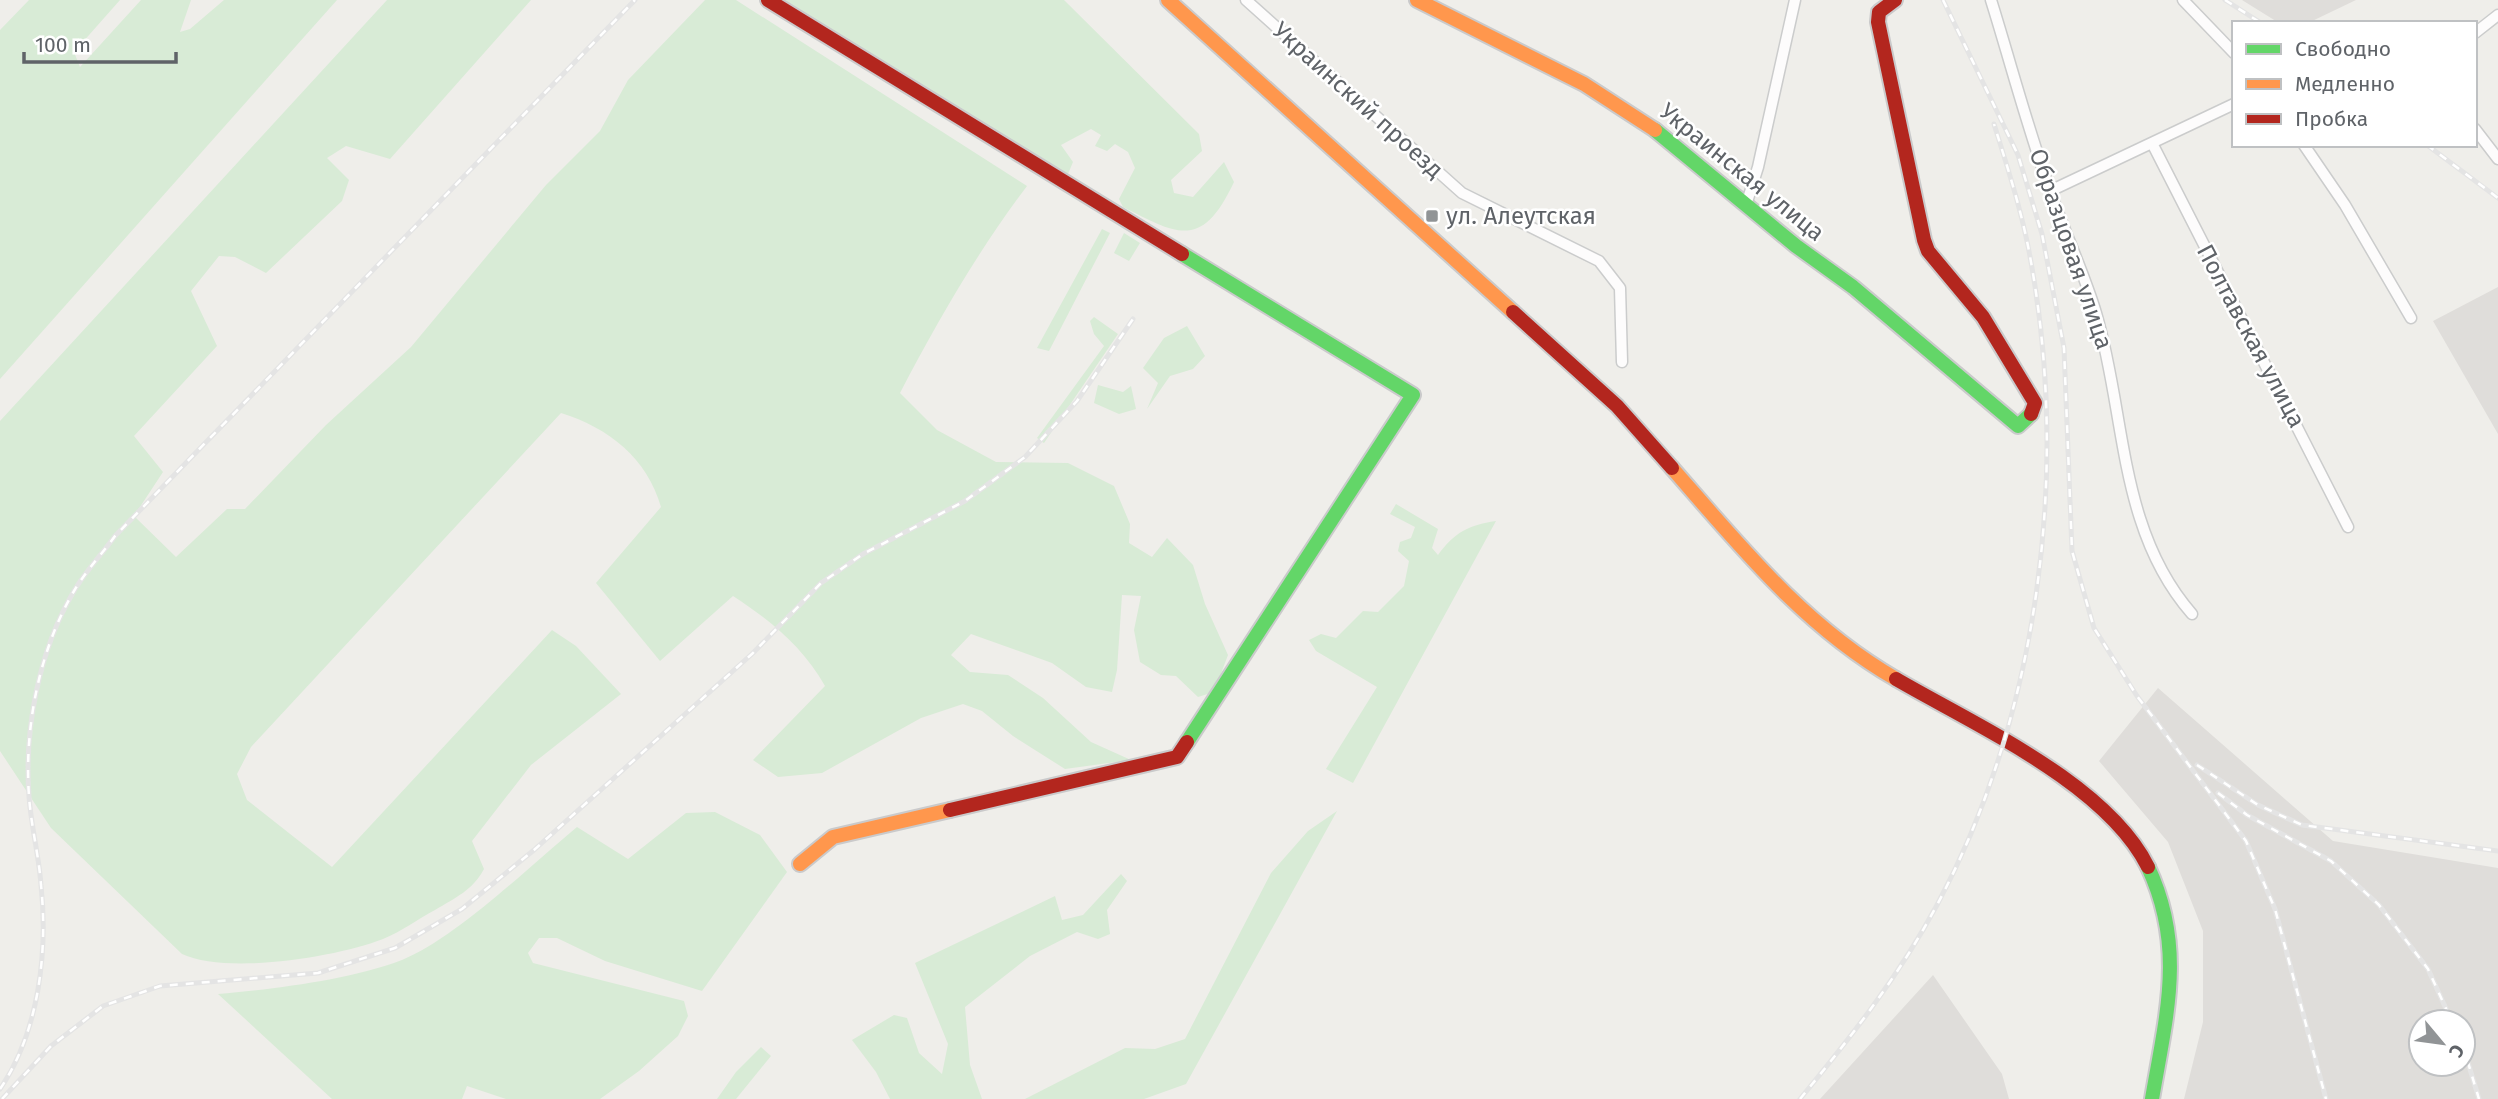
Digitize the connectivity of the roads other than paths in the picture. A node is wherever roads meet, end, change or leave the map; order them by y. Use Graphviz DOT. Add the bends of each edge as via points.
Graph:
graph roads {
  1 [pos="768,0"];
  2 [pos="1168,0"];
  3 [pos="1246,0"];
  4 [pos="1417,0"];
  5 [pos="1796,0"];
  6 [pos="1895,0"];
  7 [pos="1991,0"];
  8 [pos="2183,0"];
  9 [pos="2498,15"];
  10 [pos="2477,31"];
  11 [pos="2232,51"];
  12 [pos="2232,105"];
  13 [pos="2477,132"];
  14 [pos="2152,145"];
  15 [pos="2305,147"];
  16 [pos="2498,159"];
  17 [pos="2050,191"];
  18 [pos="1746,205"];
  19 [pos="2412,318"];
  20 [pos="1622,362"];
  21 [pos="2348,527"];
  22 [pos="2192,614"];
  23 [pos="800,864"];
  24 [pos="2152,1099"];
  1 -- 23 [label="street" via="1413,395 1177,757 833,837"];
  2 -- 24 [label="street" via="1617,406 1778,588 1853,654 2069,780 2117,821 2157,887 2172,952 2170,995"];
  3 -- 20 [label="street, Украинский проезд" via="1462,193 1599,261 1620,288"];
  4 -- 18 [label="street, Украинская улица" via="1584,84 1652,127"];
  5 -- 18 [label="street"];
  6 -- 18 [label="street, Украинская улица" via="1879,12 1878,22 1924,240 1928,251 1983,317 2035,403 2034,411 2020,425 2011,422 1853,287"];
  7 -- 17 [label="street, Образцовая улица"];
  8 -- 11 [label="street"];
  9 -- 10 [label="street"];
  12 -- 14 [label="street"];
  13 -- 16 [label="street"];
  14 -- 17 [label="street"];
  14 -- 21 [label="street, Полтавская улица"];
  15 -- 19 [label="street"];
  17 -- 22 [label="street, Образцовая улица" via="2102,334 2132,500 2151,552"];
}
